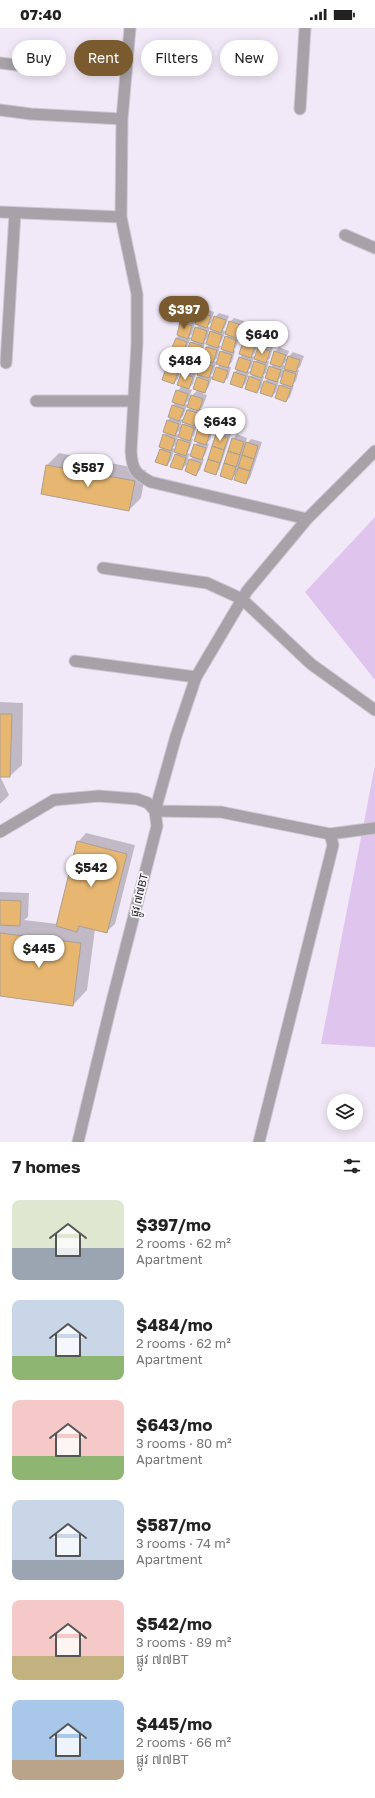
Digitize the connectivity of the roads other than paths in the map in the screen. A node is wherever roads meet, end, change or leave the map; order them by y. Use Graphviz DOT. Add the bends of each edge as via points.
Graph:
graph roads {
  1 [pos="130,28"];
  2 [pos="305,28"];
  3 [pos="0,63"];
  4 [pos="12,64"];
  5 [pos="300,109"];
  6 [pos="0,110"];
  7 [pos="122,119"];
  8 [pos="0,212"];
  9 [pos="15,213"];
  10 [pos="121,217"];
  11 [pos="345,235"];
  12 [pos="375,248"];
  13 [pos="6,363"];
  14 [pos="36,401"];
  15 [pos="133,401"];
  16 [pos="375,451"];
  17 [pos="307,519"];
  18 [pos="103,568"];
  19 [pos="242,599"];
  20 [pos="74,661"];
  21 [pos="196,676"];
  22 [pos="375,710"];
  23 [pos="155,810"];
  24 [pos="375,828"];
  25 [pos="0,832"];
  26 [pos="330,834"];
  27 [pos="78,1142"];
  28 [pos="259,1142"];
  1 -- 7 [label="street"];
  2 -- 5 [label="street"];
  3 -- 4 [label="street"];
  6 -- 7 [label="street"];
  7 -- 10 [label="street"];
  8 -- 9 [label="street"];
  9 -- 10 [label="street"];
  9 -- 13 [label="street"];
  10 -- 15 [label="street" via="138,294"];
  11 -- 12 [label="street"];
  14 -- 15 [label="street"];
  15 -- 17 [label="street" via="132,466 140,476 151,482"];
  16 -- 17 [label="street, ផ្លូវ ៧៧BT"];
  17 -- 19 [label="street, ផ្លូវ ៧៧BT"];
  18 -- 19 [label="street" via="207,583"];
  19 -- 21 [label="street, ផ្លូវ ៧៧BT"];
  19 -- 22 [label="street" via="311,664"];
  20 -- 21 [label="street"];
  21 -- 23 [label="street, ផ្លូវ ៧៧BT"];
  23 -- 25 [label="street" via="148,803 137,799 99,796 54,800"];
  23 -- 26 [label="street" via="221,812"];
  23 -- 27 [label="street, ផ្លូវ ៧៧BT" via="157,826"];
  24 -- 26 [label="street"];
  26 -- 28 [label="street" via="332,845"];
}
